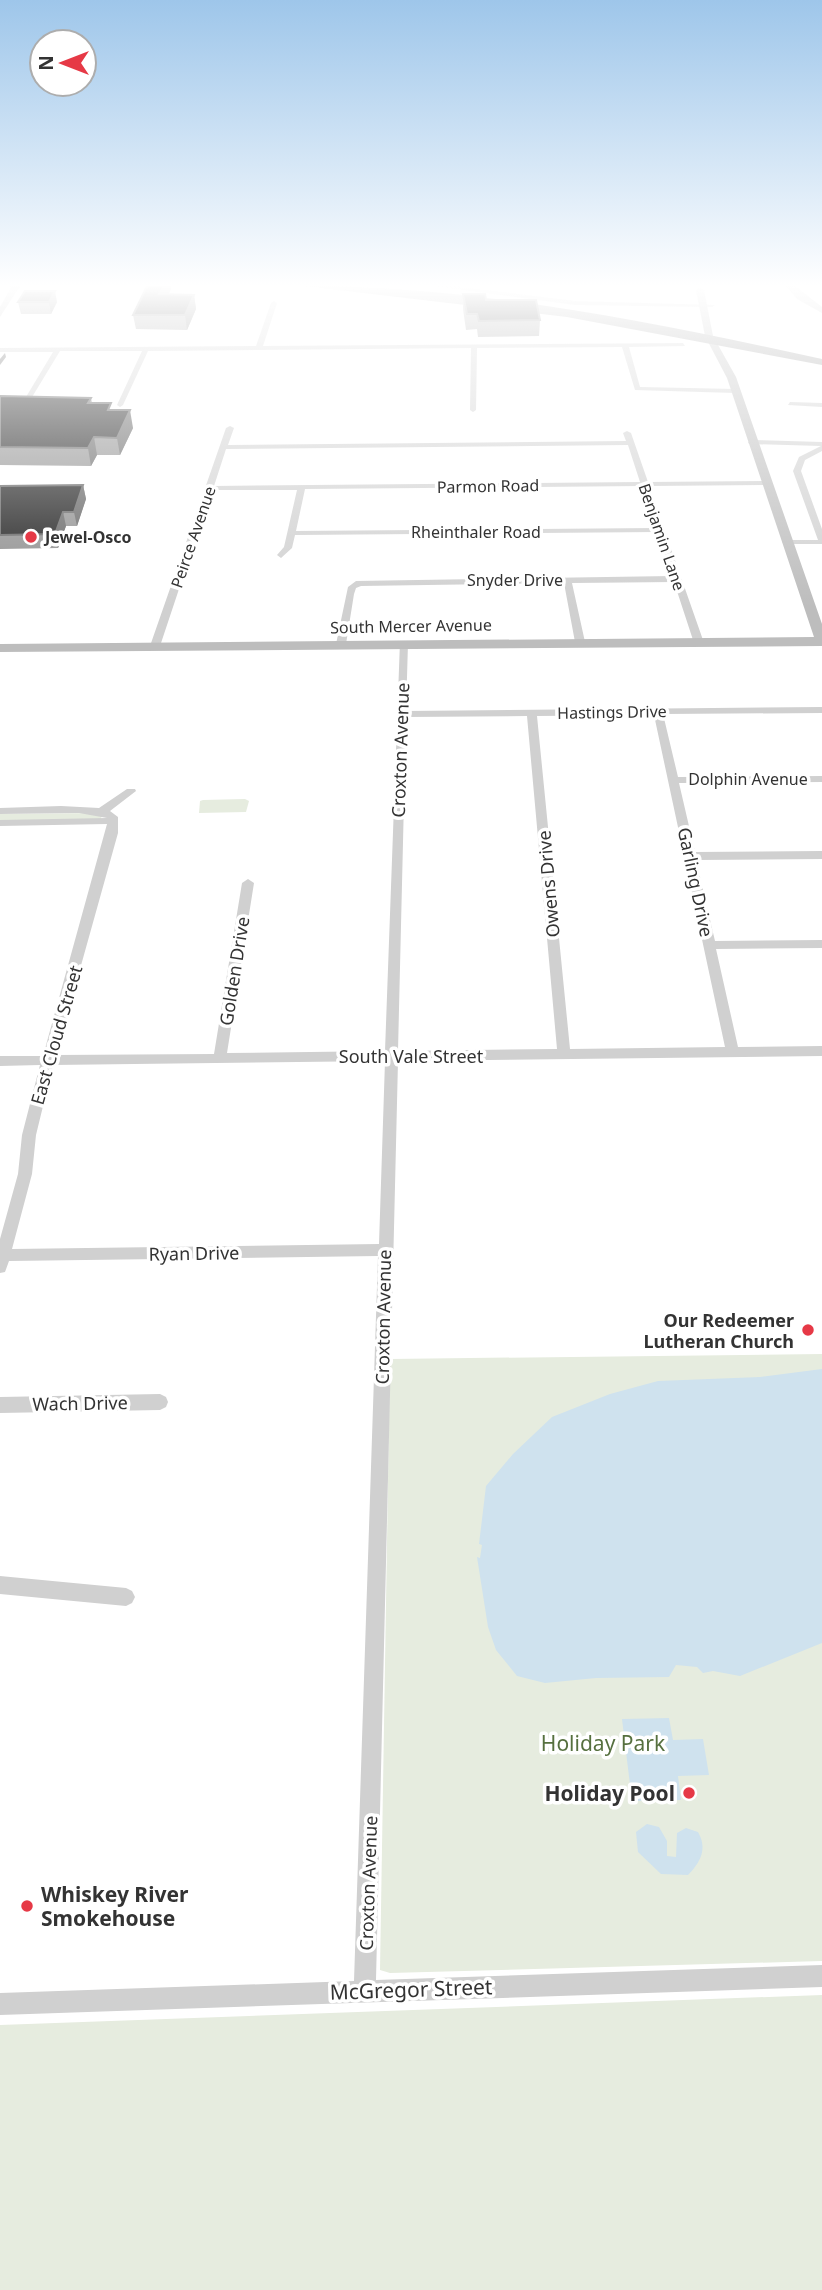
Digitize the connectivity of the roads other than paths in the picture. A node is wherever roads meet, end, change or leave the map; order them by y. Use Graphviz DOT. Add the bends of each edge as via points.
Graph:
graph roads {
  1 [pos="32,393"];
  2 [pos="126,393"];
  3 [pos="473,393"];
  4 [pos="736,393"];
  5 [pos="790,404"];
  6 [pos="120,405"];
  7 [pos="822,405"];
  8 [pos="23,407"];
  9 [pos="473,410"];
  10 [pos="230,428"];
  11 [pos="627,433"];
  12 [pos="752,442"];
  13 [pos="630,443"];
  14 [pos="822,446"];
  15 [pos="224,447"];
  16 [pos="766,483"];
  17 [pos="644,485"];
  18 [pos="210,488"];
  19 [pos="301,488"];
  20 [pos="660,530"];
  21 [pos="292,533"];
  22 [pos="822,541"];
  23 [pos="786,542"];
  24 [pos="281,555"];
  25 [pos="567,579"];
  26 [pos="676,579"];
  27 [pos="698,640"];
  28 [pos="580,642"];
  29 [pos="822,642"];
  30 [pos="402,643"];
  31 [pos="341,644"];
  32 [pos="155,646"];
  33 [pos="0,648"];
  34 [pos="822,710"];
  35 [pos="658,712"];
  36 [pos="532,713"];
  37 [pos="402,714"];
  38 [pos="822,779"];
  39 [pos="674,780"];
  40 [pos="131,791"];
  41 [pos="0,811"];
  42 [pos="102,811"];
  43 [pos="113,821"];
  44 [pos="0,823"];
  45 [pos="822,855"];
  46 [pos="691,856"];
  47 [pos="248,883"];
  48 [pos="709,944"];
  49 [pos="822,944"];
  50 [pos="822,1051"];
  51 [pos="733,1052"];
  52 [pos="564,1054"];
  53 [pos="390,1057"];
  54 [pos="220,1058"];
  55 [pos="49,1060"];
  56 [pos="0,1061"];
  57 [pos="384,1250"];
  58 [pos="2,1261"];
  59 [pos="160,1402"];
  60 [pos="0,1405"];
  61 [pos="0,1585"];
  62 [pos="126,1597"];
  63 [pos="822,1976"];
  64 [pos="365,1990"];
  65 [pos="0,2004"];
  1 -- 8 [label="street"];
  2 -- 6 [label="street"];
  3 -- 9 [label="street"];
  4 -- 12 [label="main road"];
  5 -- 7 [label="street"];
  10 -- 15 [label="street, Peirce Avenue"];
  11 -- 13 [label="street, Benjamin Lane"];
  12 -- 14 [label="street"];
  12 -- 16 [label="main road"];
  13 -- 15 [label="street"];
  13 -- 17 [label="street, Benjamin Lane"];
  14 -- 22 [label="street" via="802,460 797,471"];
  15 -- 18 [label="street, Peirce Avenue"];
  16 -- 17 [label="street, Parmon Road"];
  16 -- 23 [label="main road"];
  17 -- 19 [label="street, Parmon Road"];
  17 -- 20 [label="street, Benjamin Lane"];
  18 -- 19 [label="street, Parmon Road"];
  18 -- 32 [label="street, Peirce Avenue"];
  19 -- 21 [label="street"];
  20 -- 21 [label="street, Rheinthaler Road"];
  20 -- 26 [label="street, Benjamin Lane"];
  21 -- 24 [label="street"];
  22 -- 23 [label="street"];
  23 -- 29 [label="main road"];
  25 -- 26 [label="street, Snyder Drive"];
  25 -- 28 [label="street"];
  25 -- 31 [label="street, Snyder Drive" via="355,584"];
  26 -- 27 [label="street, Benjamin Lane"];
  27 -- 28 [label="main road, South Mercer Avenue"];
  27 -- 29 [label="main road, South Mercer Avenue"];
  28 -- 30 [label="main road, South Mercer Avenue"];
  30 -- 31 [label="main road, South Mercer Avenue"];
  30 -- 37 [label="street, Croxton Avenue"];
  31 -- 32 [label="main road, South Mercer Avenue"];
  32 -- 33 [label="main road, South Mercer Avenue"];
  34 -- 35 [label="street, Hastings Drive"];
  35 -- 36 [label="street, Hastings Drive"];
  35 -- 39 [label="street, Garling Drive"];
  36 -- 37 [label="street, Hastings Drive"];
  36 -- 52 [label="street, Owens Drive"];
  37 -- 53 [label="street, Croxton Avenue"];
  38 -- 39 [label="street, Dolphin Avenue"];
  39 -- 46 [label="street, Garling Drive"];
  40 -- 42 [label="street"];
  41 -- 42 [label="street"];
  42 -- 43 [label="street" via="113,815"];
  43 -- 44 [label="street"];
  43 -- 55 [label="street, East Cloud Street"];
  45 -- 46 [label="street"];
  46 -- 48 [label="street, Garling Drive"];
  47 -- 54 [label="street, Golden Drive"];
  48 -- 49 [label="street"];
  48 -- 51 [label="street, Garling Drive"];
  50 -- 51 [label="street, South Vale Street"];
  51 -- 52 [label="street, South Vale Street"];
  52 -- 53 [label="street, South Vale Street"];
  53 -- 54 [label="street, South Vale Street"];
  53 -- 57 [label="street, Croxton Avenue"];
  54 -- 55 [label="street, South Vale Street"];
  55 -- 56 [label="street, South Vale Street"];
  55 -- 58 [label="street, East Cloud Street"];
  57 -- 58 [label="street, Ryan Drive"];
  57 -- 64 [label="street, Croxton Avenue"];
  59 -- 60 [label="street, Wach Drive"];
  61 -- 62 [label="street"];
  63 -- 64 [label="street, McGregor Street"];
  64 -- 65 [label="street, McGregor Street"];
}
